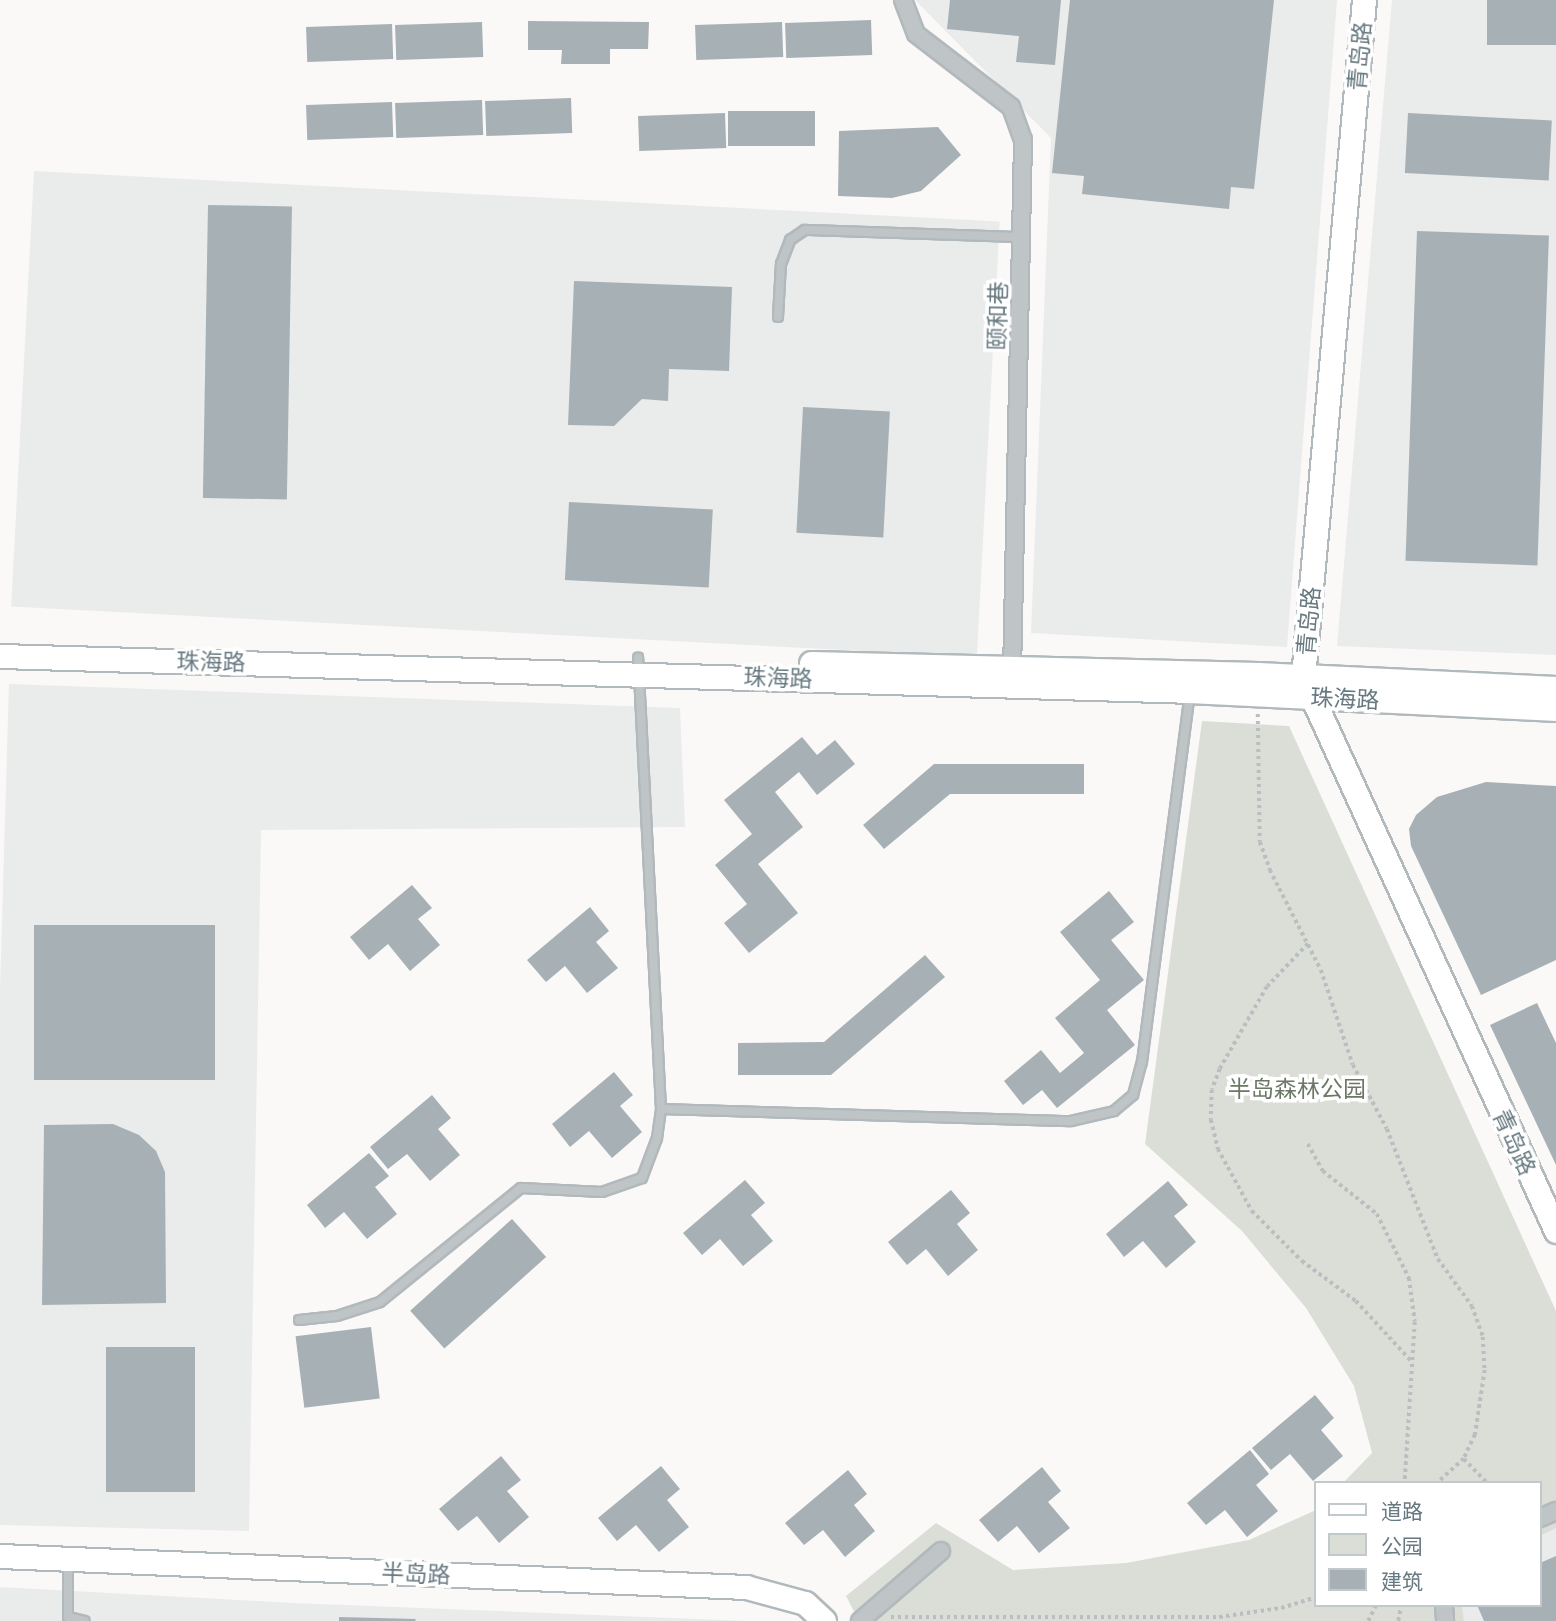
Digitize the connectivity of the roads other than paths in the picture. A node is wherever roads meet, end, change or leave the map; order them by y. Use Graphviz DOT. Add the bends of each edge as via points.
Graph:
graph roads {
  1 [pos="903,0"];
  2 [pos="1364,0"];
  3 [pos="1021,237"];
  4 [pos="778,317"];
  5 [pos="0,645"];
  6 [pos="0,656"];
  7 [pos="638,665"];
  8 [pos="1012,677"];
  9 [pos="1191,683"];
  10 [pos="1308,686"];
  11 [pos="1556,688"];
  12 [pos="1556,709"];
  13 [pos="661,1110"];
  14 [pos="1556,1231"];
  15 [pos="299,1320"];
  16 [pos="941,1551"];
  17 [pos="0,1556"];
  18 [pos="68,1559"];
  19 [pos="862,1619"];
  20 [pos="85,1621"];
  21 [pos="824,1621"];
  1 -- 3 [label="street, 颐和巷" via="916,34 1012,107 1020,122"];
  2 -- 10 [label="main road, 青岛路"];
  3 -- 4 [label="lane" via="805,230 790,240 781,264"];
  3 -- 8 [label="street, 颐和巷"];
  5 -- 7 [label="main road, 珠海路"];
  6 -- 7 [label="main road, 珠海路"];
  7 -- 8 [label="main road, 珠海路"];
  7 -- 13 [label="lane"];
  8 -- 9 [label="main road, 珠海路"];
  9 -- 10 [label="main road, 珠海路"];
  9 -- 10 [label="main road, 珠海路" via="1258,694"];
  9 -- 13 [label="lane" via="1142,1062 1133,1095 1114,1111 1071,1121"];
  10 -- 11 [label="main road, 珠海路"];
  10 -- 12 [label="main road, 珠海路"];
  10 -- 14 [label="main road, 青岛路"];
  13 -- 15 [label="lane" via="657,1138 642,1178 601,1192 521,1188 380,1303 337,1316"];
  16 -- 19 [label="street"];
  17 -- 18 [label="main road, 半岛路"];
  18 -- 20 [label="lane" via="68,1617"];
  18 -- 21 [label="main road, 半岛路" via="746,1587 805,1603"];
}
